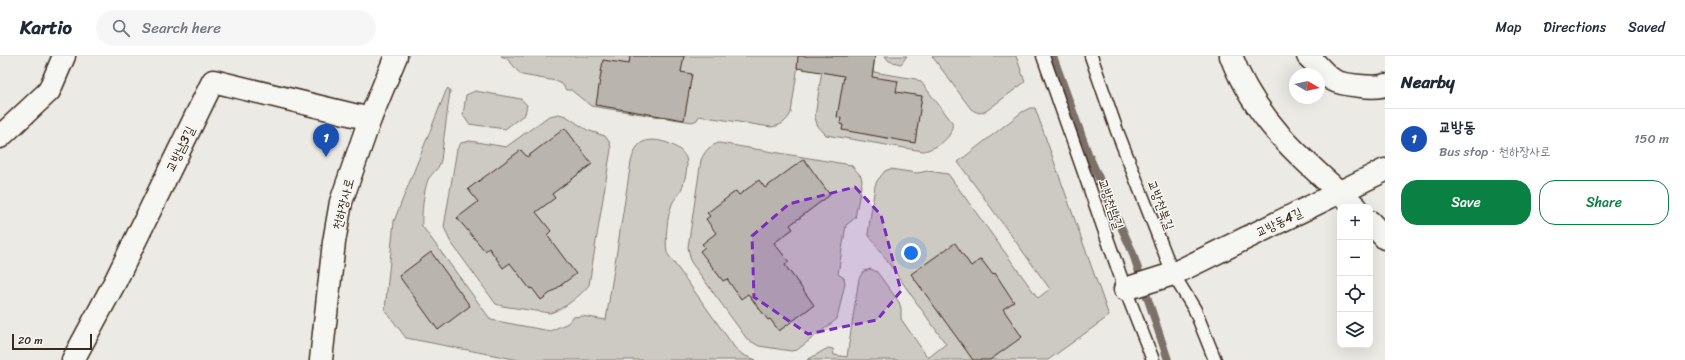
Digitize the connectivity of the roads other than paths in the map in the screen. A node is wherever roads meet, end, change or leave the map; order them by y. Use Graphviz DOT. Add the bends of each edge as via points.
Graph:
graph roads {
  1 [pos="64,56"];
  2 [pos="396,56"];
  3 [pos="1043,56"];
  4 [pos="1091,56"];
  5 [pos="1231,56"];
  6 [pos="1308,56"];
  7 [pos="1385,85"];
  8 [pos="370,119"];
  9 [pos="0,137"];
  10 [pos="1385,170"];
  11 [pos="1339,193"];
  12 [pos="1352,204"];
  13 [pos="1373,225"];
  14 [pos="1385,238"];
  15 [pos="1173,274"];
  16 [pos="1125,289"];
  17 [pos="73,360"];
  18 [pos="321,360"];
  19 [pos="1153,360"];
  20 [pos="1214,360"];
  1 -- 9 [label="street" via="49,92"];
  2 -- 8 [label="street, 천하장사로"];
  3 -- 16 [label="lane, 교방천남길"];
  4 -- 15 [label="lane, 교방천북길"];
  5 -- 11 [label="street" via="1236,70 1263,116 1299,157"];
  6 -- 7 [label="street" via="1334,80 1360,86"];
  8 -- 17 [label="street, 교방남3길" via="213,81 115,282"];
  8 -- 18 [label="street, 천하장사로" via="341,202"];
  10 -- 11 [label="street, 교방동4길"];
  11 -- 12 [label="street"];
  11 -- 15 [label="street, 교방동4길"];
  13 -- 14 [label="street"];
  15 -- 16 [label="street, 교방동4길"];
  15 -- 20 [label="lane, 교방천북길" via="1195,310"];
  16 -- 19 [label="lane, 교방천남길"];
}
